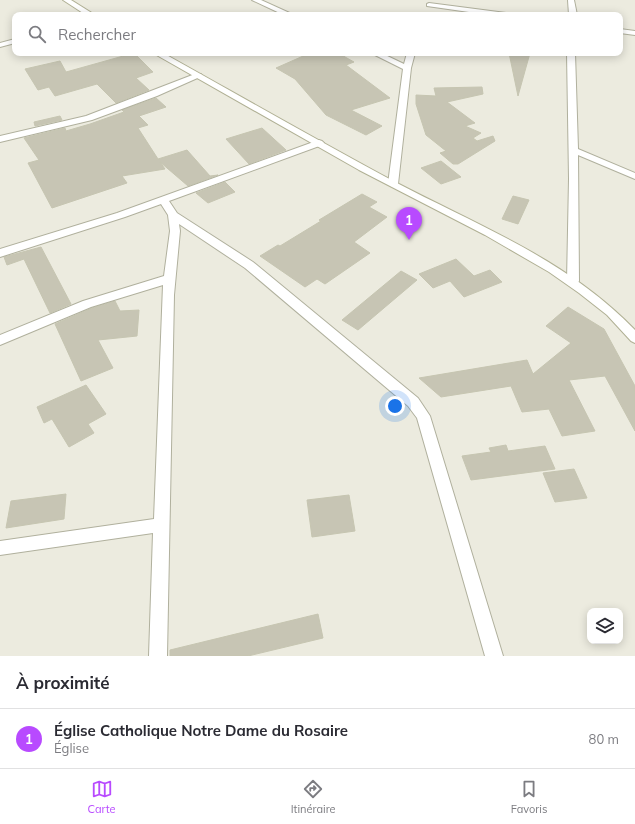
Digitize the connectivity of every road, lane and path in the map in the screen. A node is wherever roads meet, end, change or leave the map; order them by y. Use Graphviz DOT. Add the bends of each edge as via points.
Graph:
graph roads {
  1 [pos="66,0"];
  2 [pos="255,0"];
  3 [pos="571,0"];
  4 [pos="429,3"];
  5 [pos="86,12"];
  6 [pos="283,12"];
  7 [pos="487,12"];
  8 [pos="573,12"];
  9 [pos="623,31"];
  10 [pos="635,33"];
  11 [pos="12,42"];
  12 [pos="0,45"];
  13 [pos="162,56"];
  14 [pos="381,56"];
  15 [pos="410,56"];
  16 [pos="571,56"];
  17 [pos="407,68"];
  18 [pos="198,76"];
  19 [pos="0,139"];
  20 [pos="320,143"];
  21 [pos="573,150"];
  22 [pos="635,176"];
  23 [pos="393,184"];
  24 [pos="163,199"];
  25 [pos="173,215"];
  26 [pos="0,253"];
  27 [pos="170,279"];
  28 [pos="573,282"];
  29 [pos="635,338"];
  30 [pos="0,340"];
  31 [pos="161,525"];
  32 [pos="0,548"];
  33 [pos="158,656"];
  34 [pos="494,656"];
  1 -- 5 [label="street"];
  2 -- 6 [label="street"];
  3 -- 8 [label="street"];
  4 -- 7 [label="street"];
  9 -- 10 [label="street"];
  11 -- 12 [label="street"];
  13 -- 18 [label="street"];
  14 -- 17 [label="street"];
  15 -- 17 [label="street"];
  16 -- 21 [label="street"];
  17 -- 23 [label="street"];
  18 -- 19 [label="street" via="89,118"];
  18 -- 20 [label="street"];
  20 -- 23 [label="street"];
  20 -- 24 [label="street"];
  21 -- 22 [label="street"];
  21 -- 28 [label="street"];
  23 -- 28 [label="street" via="512,246"];
  24 -- 25 [label="street"];
  24 -- 26 [label="street"];
  25 -- 27 [label="street" via="175,231"];
  25 -- 34 [label="street" via="249,265 414,402 423,416"];
  27 -- 30 [label="street" via="87,304"];
  27 -- 31 [label="street" via="167,302"];
  28 -- 29 [label="street" via="600,303"];
  31 -- 32 [label="street"];
  31 -- 33 [label="street"];
}
